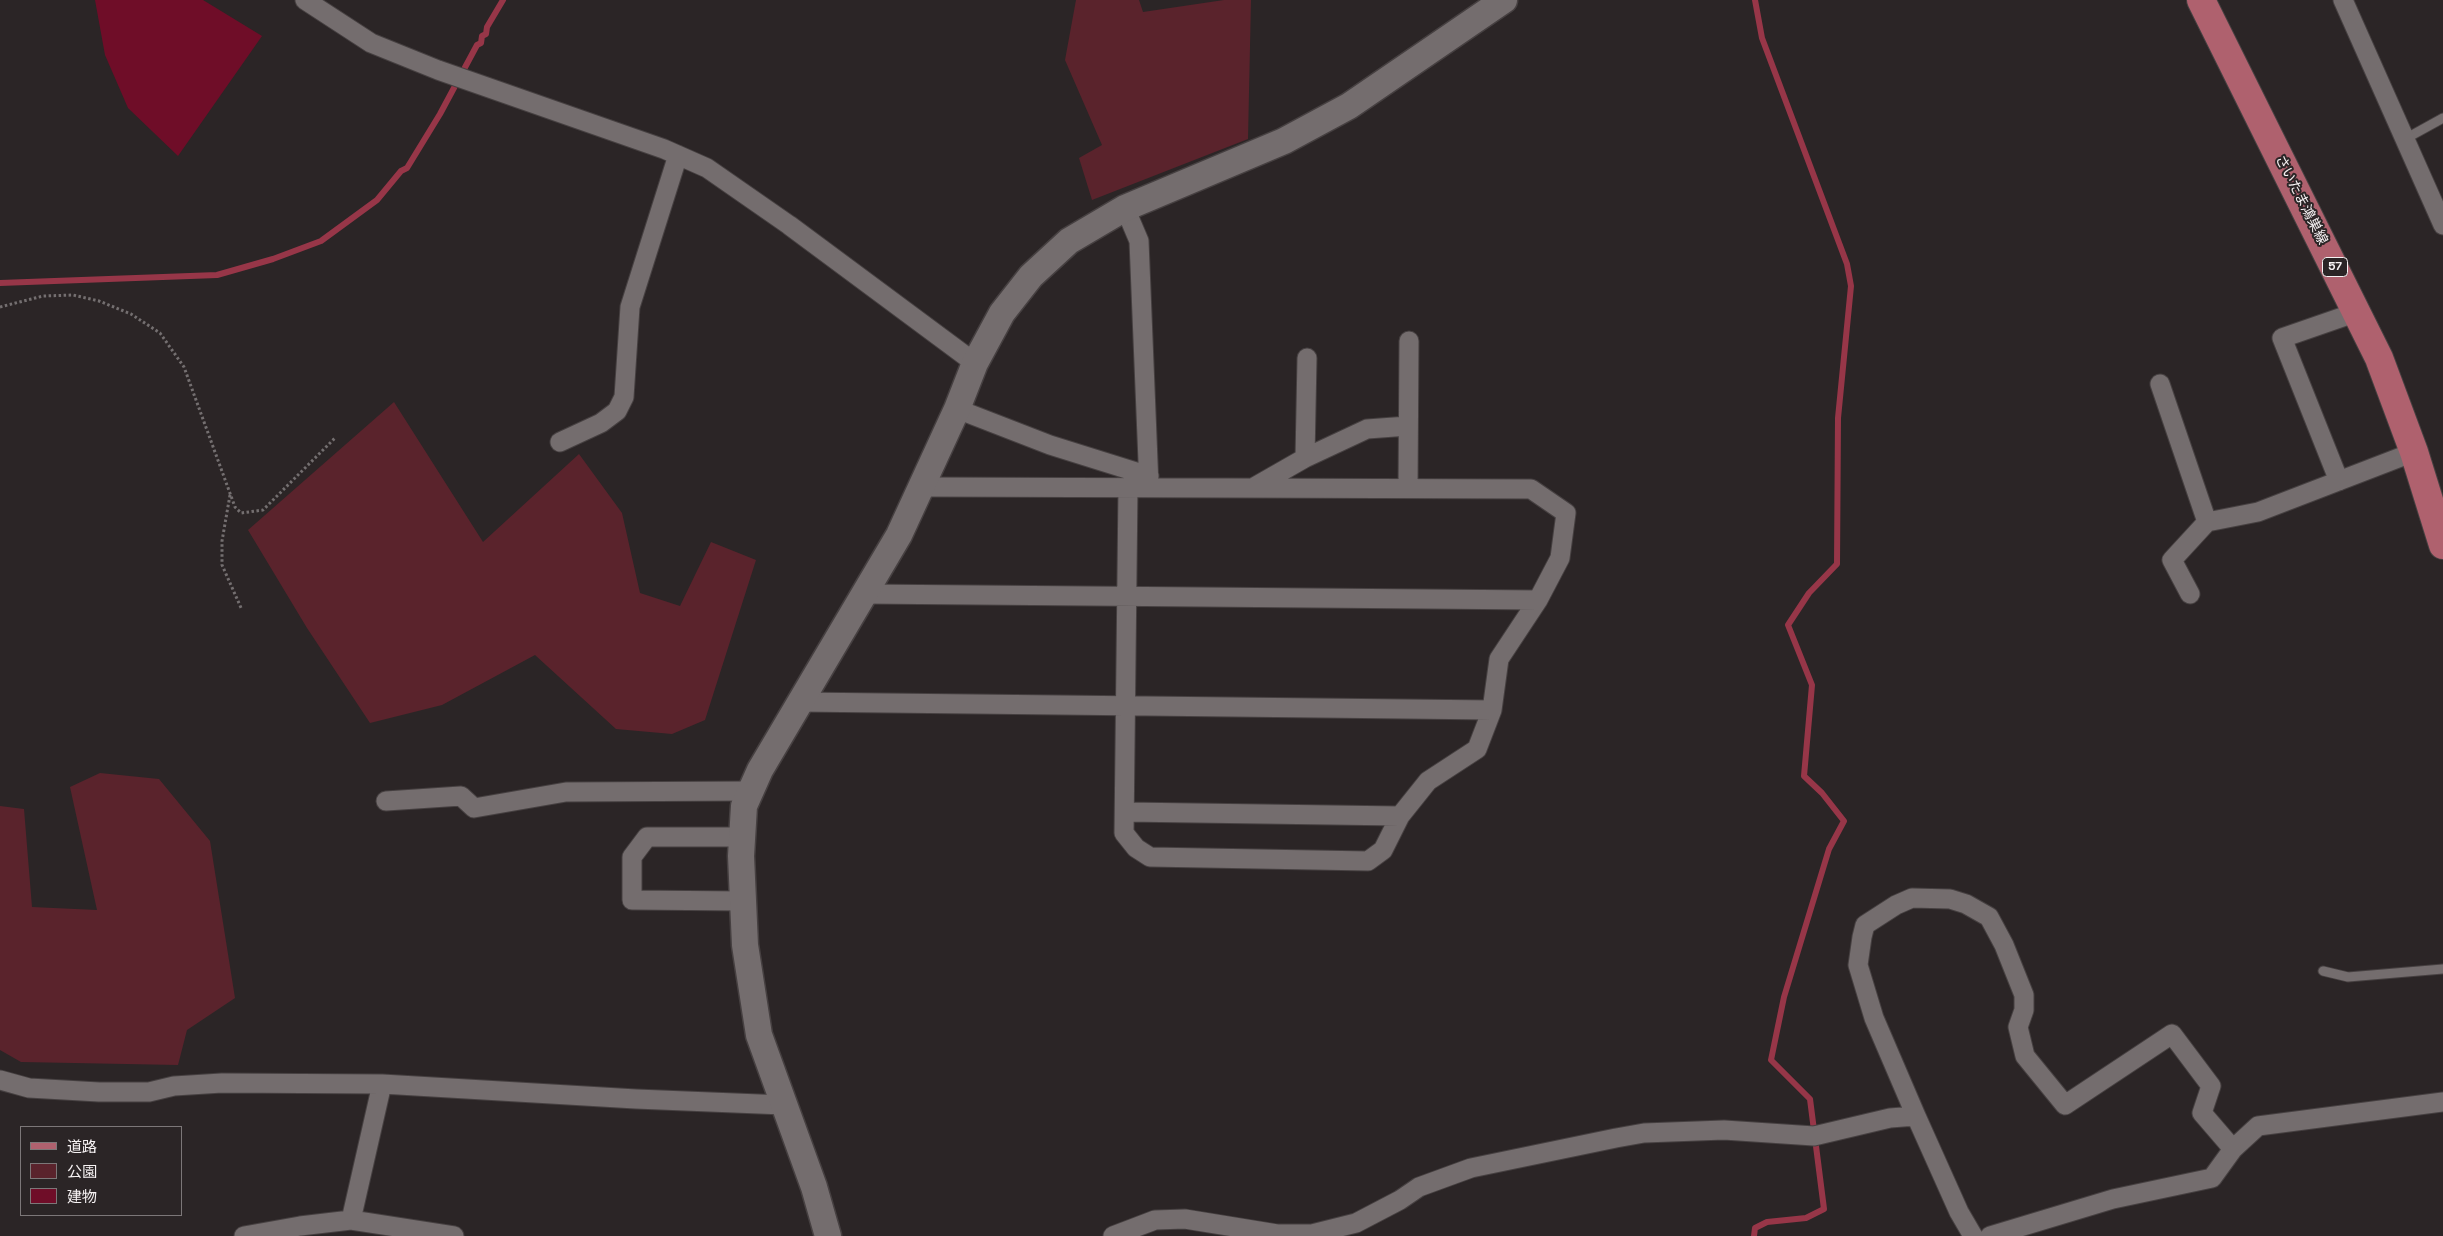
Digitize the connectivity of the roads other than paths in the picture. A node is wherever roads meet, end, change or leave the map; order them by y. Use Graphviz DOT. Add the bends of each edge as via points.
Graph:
graph roads {
  1 [pos="305,0"];
  2 [pos="1504,0"];
  3 [pos="2201,0"];
  4 [pos="2343,0"];
  5 [pos="2443,118"];
  6 [pos="2405,139"];
  7 [pos="678,155"];
  8 [pos="1124,208"];
  9 [pos="2443,225"];
  10 [pos="2357,312"];
  11 [pos="1409,341"];
  12 [pos="1307,358"];
  13 [pos="975,363"];
  14 [pos="2160,384"];
  15 [pos="957,409"];
  16 [pos="1408,426"];
  17 [pos="560,442"];
  18 [pos="2414,452"];
  19 [pos="1305,458"];
  20 [pos="1149,481"];
  21 [pos="2339,481"];
  22 [pos="922,487"];
  23 [pos="1128,487"];
  24 [pos="1254,487"];
  25 [pos="1408,488"];
  26 [pos="2207,522"];
  27 [pos="2443,545"];
  28 [pos="864,594"];
  29 [pos="2190,594"];
  30 [pos="1126,598"];
  31 [pos="1538,600"];
  32 [pos="799,702"];
  33 [pos="1125,706"];
  34 [pos="1492,710"];
  35 [pos="751,791"];
  36 [pos="386,801"];
  37 [pos="1126,812"];
  38 [pos="1400,816"];
  39 [pos="742,837"];
  40 [pos="744,901"];
  41 [pos="2443,969"];
  42 [pos="2323,971"];
  43 [pos="0,1080"];
  44 [pos="382,1084"];
  45 [pos="2443,1102"];
  46 [pos="784,1105"];
  47 [pos="1916,1116"];
  48 [pos="2233,1149"];
  49 [pos="1959,1212"];
  50 [pos="351,1220"];
  51 [pos="244,1236"];
  52 [pos="454,1236"];
  53 [pos="828,1236"];
  54 [pos="1113,1236"];
  55 [pos="1959,1236"];
  56 [pos="1973,1236"];
  57 [pos="1990,1236"];
  1 -- 7 [label="street" via="371,43"];
  2 -- 8 [label="street" via="1349,106 1284,141"];
  3 -- 10 [label="main road, さいたま鴻巣線 / 57"];
  4 -- 6 [label="street"];
  5 -- 6 [label="lane"];
  6 -- 9 [label="street"];
  7 -- 13 [label="street" via="707,168 789,224"];
  7 -- 17 [label="street" via="630,307 624,397 617,411 601,424"];
  8 -- 13 [label="street" via="1069,241 1031,276 1002,313"];
  8 -- 20 [label="street" via="1139,241"];
  10 -- 18 [label="main road, さいたま鴻巣線 / 57" via="2398,404"];
  10 -- 21 [label="street" via="2282,338"];
  11 -- 16 [label="street"];
  12 -- 19 [label="street"];
  13 -- 15 [label="street"];
  14 -- 26 [label="street"];
  15 -- 20 [label="street"];
  15 -- 22 [label="street"];
  16 -- 19 [label="street" via="1367,429"];
  16 -- 25 [label="street"];
  18 -- 21 [label="street"];
  18 -- 27 [label="main road, さいたま鴻巣線 / 57"];
  19 -- 24 [label="street"];
  20 -- 23 [label="street"];
  20 -- 24 [label="street"];
  21 -- 26 [label="street" via="2258,512"];
  22 -- 23 [label="street"];
  22 -- 28 [label="street" via="899,535"];
  23 -- 30 [label="street"];
  24 -- 25 [label="street"];
  25 -- 31 [label="street" via="1531,489 1566,513 1560,558"];
  26 -- 29 [label="street" via="2172,560"];
  28 -- 30 [label="street"];
  28 -- 32 [label="street"];
  30 -- 31 [label="street"];
  30 -- 33 [label="street"];
  31 -- 34 [label="street" via="1500,659"];
  32 -- 33 [label="street"];
  32 -- 35 [label="street"];
  33 -- 34 [label="street"];
  33 -- 37 [label="street"];
  34 -- 38 [label="street" via="1476,749 1428,781"];
  35 -- 36 [label="street" via="566,792 474,808 461,796"];
  35 -- 39 [label="street" via="744,806"];
  37 -- 38 [label="street"];
  37 -- 38 [label="street" via="1124,832 1136,848 1150,857 1368,861 1383,850"];
  39 -- 40 [label="street"];
  39 -- 40 [label="street" via="647,837 632,856 632,900"];
  40 -- 46 [label="street" via="748,963 759,1036"];
  41 -- 42 [label="lane" via="2348,978"];
  43 -- 44 [label="street" via="29,1088 99,1092 149,1092 174,1086 222,1083"];
  44 -- 46 [label="street"];
  44 -- 50 [label="street"];
  45 -- 48 [label="street" via="2258,1126"];
  46 -- 53 [label="street"];
  47 -- 48 [label="street" via="1874,1018 1858,965 1862,937 1865,925 1912,898 1950,899 1989,917 2024,995 2024,1010 2018,1027 2025,1056 2065,1105 2172,1034 2211,1086 2202,1113"];
  47 -- 49 [label="street"];
  47 -- 54 [label="street" via="1890,1118 1814,1136 1724,1130 1644,1133 1616,1138 1471,1168 1420,1187 1356,1223 1312,1234 1278,1234 1185,1219 1155,1220"];
  48 -- 57 [label="street" via="2212,1178 2113,1199"];
  49 -- 55 [label="street"];
  49 -- 56 [label="street"];
  50 -- 51 [label="street"];
  50 -- 52 [label="street"];
}
